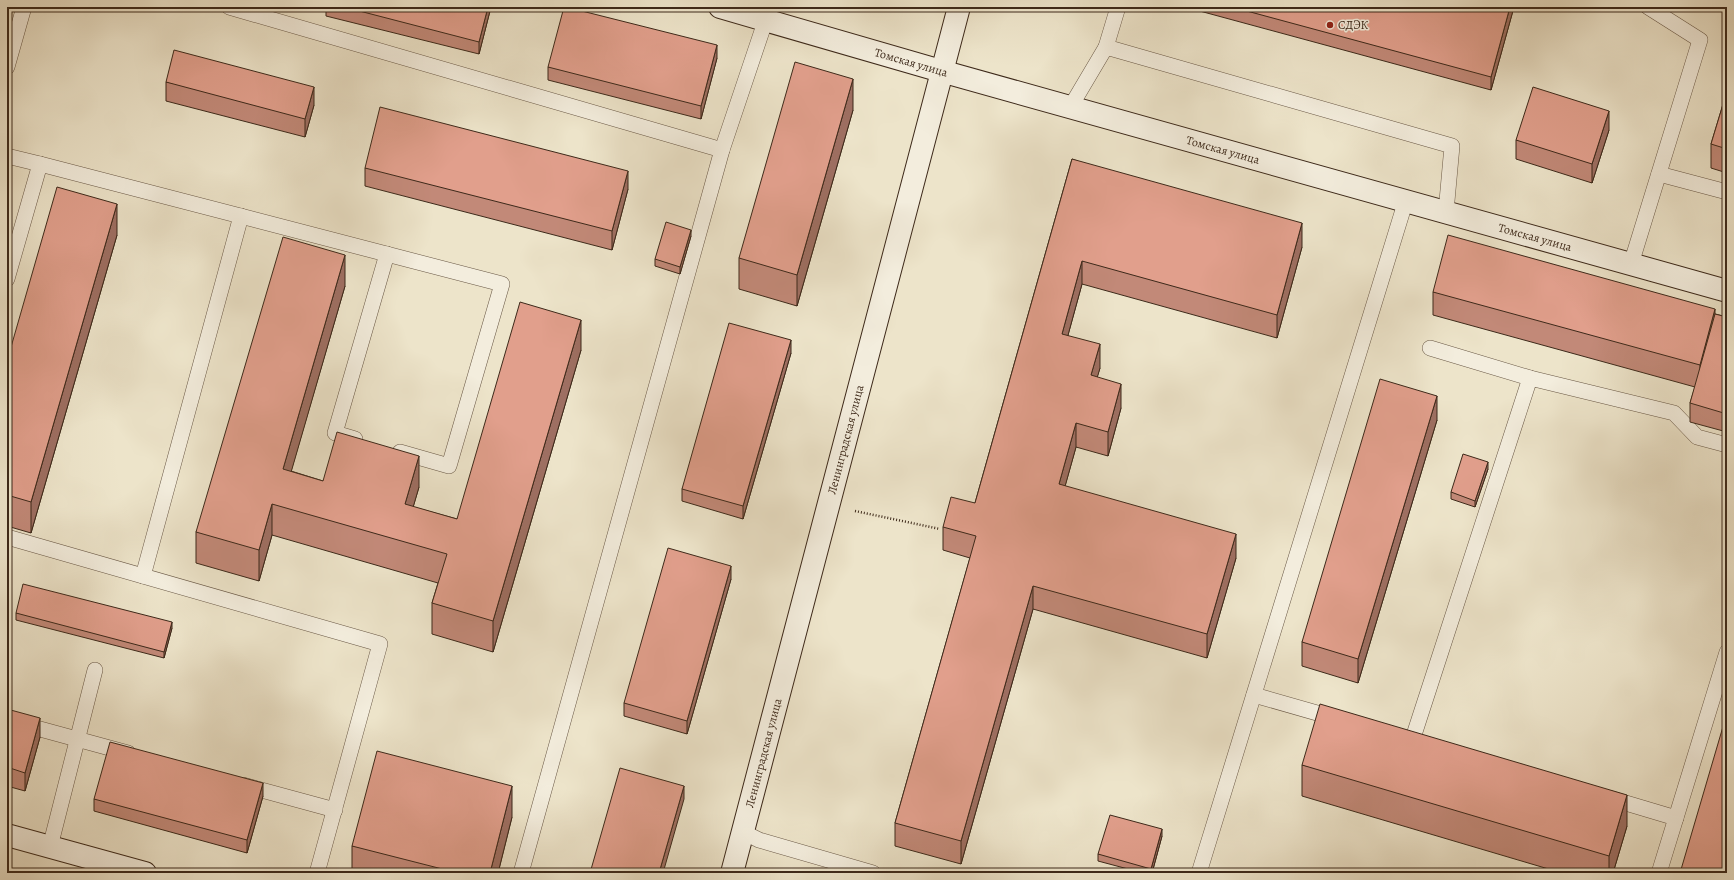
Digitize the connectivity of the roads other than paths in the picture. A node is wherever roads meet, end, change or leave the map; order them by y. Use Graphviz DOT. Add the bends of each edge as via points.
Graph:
graph roads {
  1 [pos="24,7"];
  2 [pos="229,7"];
  3 [pos="720,7"];
  4 [pos="959,7"];
  5 [pos="1118,7"];
  6 [pos="1648,7"];
  7 [pos="766,19"];
  8 [pos="1106,46"];
  9 [pos="7,67"];
  10 [pos="941,71"];
  11 [pos="1071,106"];
  12 [pos="722,150"];
  13 [pos="7,156"];
  14 [pos="40,164"];
  15 [pos="1659,174"];
  16 [pos="1727,192"];
  17 [pos="1406,200"];
  18 [pos="1446,212"];
  19 [pos="241,216"];
  20 [pos="387,254"];
  21 [pos="1631,264"];
  22 [pos="7,279"];
  23 [pos="1727,291"];
  24 [pos="1430,348"];
  25 [pos="1530,378"];
  26 [pos="365,442"];
  27 [pos="1727,445"];
  28 [pos="388,448"];
  29 [pos="7,537"];
  30 [pos="144,576"];
  31 [pos="1727,652"];
  32 [pos="94,670"];
  33 [pos="1254,695"];
  34 [pos="7,720"];
  35 [pos="1352,723"];
  36 [pos="1397,736"];
  37 [pos="77,739"];
  38 [pos="1412,741"];
  39 [pos="1428,745"];
  40 [pos="145,758"];
  41 [pos="229,780"];
  42 [pos="1593,794"];
  43 [pos="334,810"];
  44 [pos="1676,818"];
  45 [pos="743,832"];
  46 [pos="7,835"];
  47 [pos="50,847"];
  48 [pos="132,871"];
  49 [pos="317,873"];
  50 [pos="521,873"];
  51 [pos="732,873"];
  52 [pos="873,873"];
  53 [pos="1200,873"];
  54 [pos="1659,873"];
  1 -- 9 [label="lane"];
  2 -- 12 [label="lane"];
  3 -- 7 [label="street, Томская улица"];
  4 -- 10 [label="street, Ленинградская улица"];
  5 -- 8 [label="lane"];
  6 -- 15 [label="lane" via="1700,40"];
  7 -- 10 [label="street, Томская улица"];
  7 -- 12 [label="lane"];
  8 -- 11 [label="lane"];
  8 -- 18 [label="lane" via="1452,146"];
  10 -- 11 [label="street, Томская улица"];
  10 -- 45 [label="street, Ленинградская улица"];
  11 -- 17 [label="street, Томская улица"];
  12 -- 50 [label="lane"];
  13 -- 14 [label="lane"];
  14 -- 19 [label="lane"];
  14 -- 22 [label="lane"];
  15 -- 16 [label="lane"];
  15 -- 21 [label="lane"];
  17 -- 18 [label="street, Томская улица"];
  17 -- 33 [label="lane"];
  18 -- 21 [label="street, Томская улица"];
  19 -- 20 [label="lane"];
  19 -- 30 [label="lane"];
  20 -- 26 [label="lane" via="335,433"];
  20 -- 28 [label="lane" via="502,284 449,466"];
  21 -- 23 [label="street, Томская улица"];
  24 -- 25 [label="lane"];
  25 -- 27 [label="lane" via="1674,413 1696,437"];
  25 -- 38 [label="lane"];
  29 -- 30 [label="lane"];
  30 -- 43 [label="lane" via="380,644"];
  31 -- 44 [label="lane"];
  32 -- 37 [label="lane"];
  33 -- 35 [label="lane"];
  33 -- 53 [label="lane"];
  34 -- 37 [label="lane"];
  36 -- 38 [label="lane"];
  37 -- 40 [label="lane"];
  37 -- 47 [label="lane"];
  38 -- 39 [label="lane"];
  41 -- 43 [label="lane"];
  42 -- 44 [label="lane"];
  43 -- 49 [label="lane"];
  44 -- 54 [label="lane"];
  45 -- 51 [label="street, Ленинградская улица"];
  45 -- 52 [label="lane" via="759,840"];
  46 -- 47 [label="street"];
  47 -- 48 [label="street"];
}
